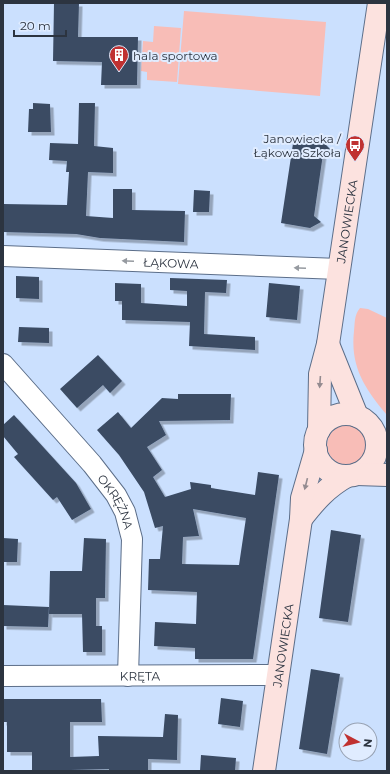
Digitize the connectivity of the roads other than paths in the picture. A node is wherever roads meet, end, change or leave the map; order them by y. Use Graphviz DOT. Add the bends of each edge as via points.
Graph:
graph roads {
  1 [pos="379,3"];
  2 [pos="3,256"];
  3 [pos="339,269"];
  4 [pos="328,344"];
  5 [pos="3,364"];
  6 [pos="357,416"];
  7 [pos="381,438"];
  8 [pos="317,440"];
  9 [pos="352,475"];
  10 [pos="387,475"];
  11 [pos="301,520"];
  12 [pos="278,675"];
  13 [pos="3,676"];
  14 [pos="128,676"];
  15 [pos="264,771"];
  1 -- 3 [label="street, JANOWIECKA"];
  3 -- 2 [label="street, ŁĄKOWA, one-way"];
  3 -- 4 [label="street, JANOWIECKA"];
  4 -- 6 [label="street"];
  4 -- 8 [label="street, JANOWIECKA, one-way" via="320,374"];
  5 -- 14 [label="street, OKRĘŻNA" via="92,464 116,495 125,512 132,539"];
  6 -- 7 [label="street" via="368,422"];
  6 -- 8 [label="street" via="349,414 332,418"];
  7 -- 9 [label="street" via="375,457 367,468"];
  8 -- 9 [label="street" via="323,465 329,471"];
  8 -- 11 [label="street, JANOWIECKA, one-way" via="302,498"];
  9 -- 10 [label="street"];
  9 -- 11 [label="street, JANOWIECKA" via="334,483 317,497"];
  11 -- 12 [label="street, JANOWIECKA"];
  12 -- 14 [label="street, KRĘTA"];
  12 -- 15 [label="street, JANOWIECKA"];
  13 -- 14 [label="street, KRĘTA"];
}
